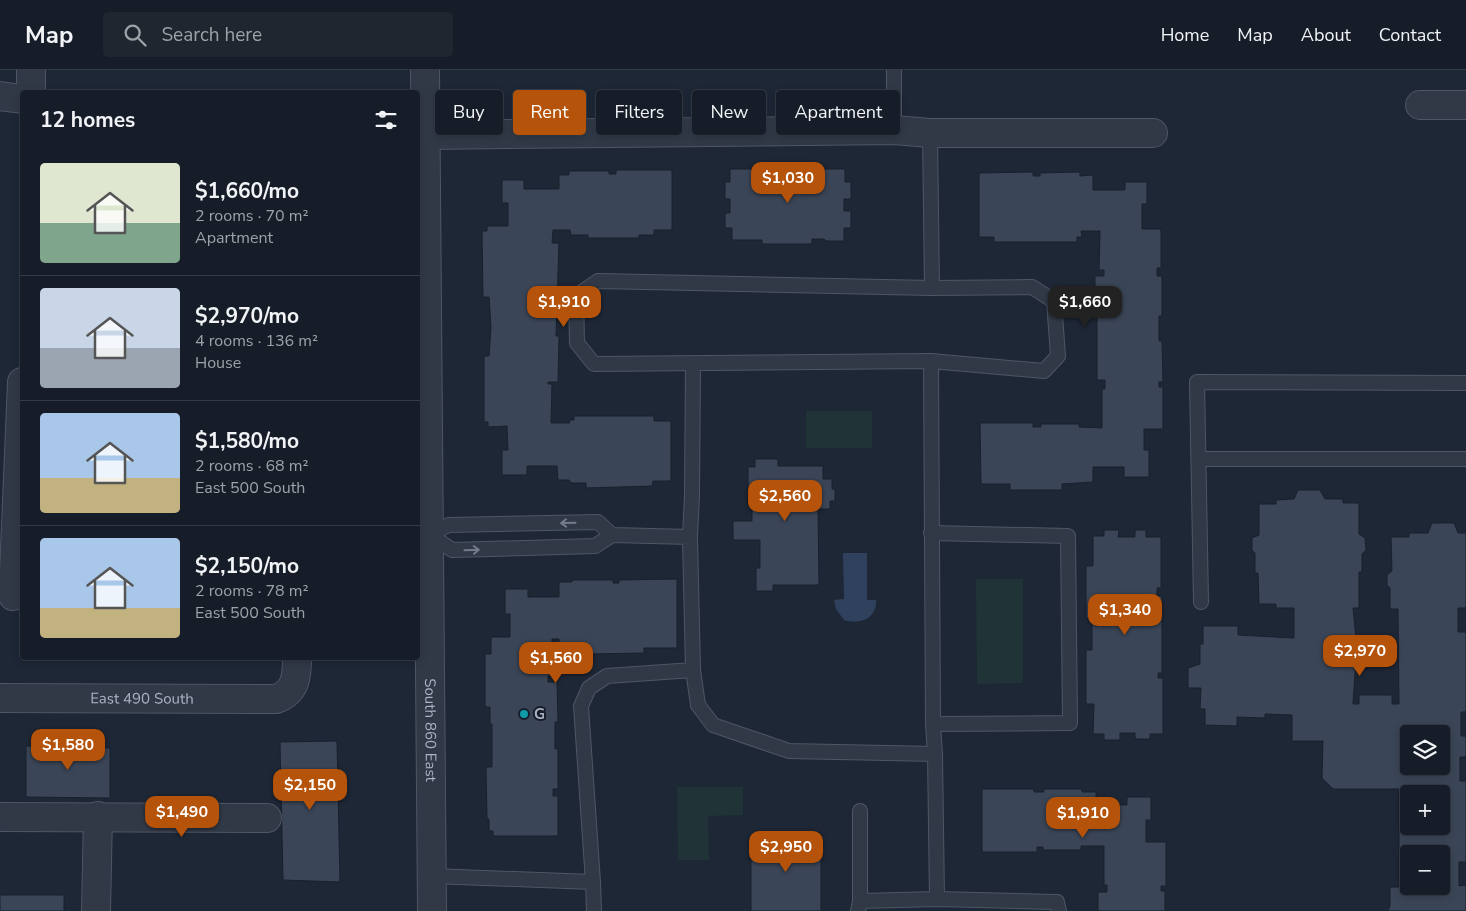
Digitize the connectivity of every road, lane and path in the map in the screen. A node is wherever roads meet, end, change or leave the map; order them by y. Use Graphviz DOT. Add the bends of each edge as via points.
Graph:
graph roads {
  1 [pos="31,70"];
  2 [pos="425,70"];
  3 [pos="894,70"];
  4 [pos="31,90"];
  5 [pos="894,90"];
  6 [pos="0,96"];
  7 [pos="20,99"];
  8 [pos="1420,105"];
  9 [pos="1466,105"];
  10 [pos="423,125"];
  11 [pos="776,129"];
  12 [pos="900,131"];
  13 [pos="1153,133"];
  14 [pos="930,134"];
  15 [pos="932,288"];
  16 [pos="931,361"];
  17 [pos="693,363"];
  18 [pos="1466,383"];
  19 [pos="20,425"];
  20 [pos="1199,459"];
  21 [pos="1466,459"];
  22 [pos="931,533"];
  23 [pos="423,535"];
  24 [pos="612,535"];
  25 [pos="690,537"];
  26 [pos="12,597"];
  27 [pos="1201,602"];
  28 [pos="297,660"];
  29 [pos="693,670"];
  30 [pos="0,698"];
  31 [pos="933,724"];
  32 [pos="935,754"];
  33 [pos="860,811"];
  34 [pos="98,816"];
  35 [pos="0,817"];
  36 [pos="267,818"];
  37 [pos="432,876"];
  38 [pos="593,882"];
  39 [pos="937,900"];
  40 [pos="859,906"];
  41 [pos="96,911"];
  42 [pos="432,911"];
  43 [pos="594,911"];
  44 [pos="1059,911"];
  1 -- 4 [label="street"];
  2 -- 10 [label="street, South 860 East"];
  3 -- 5 [label="lane"];
  6 -- 7 [label="street"];
  8 -- 9 [label="street"];
  10 -- 11 [label="street"];
  10 -- 23 [label="street, South 860 East"];
  12 -- 14 [label="street"];
  13 -- 14 [label="street"];
  14 -- 15 [label="lane"];
  15 -- 16 [label="lane" via="1032,288 1054,301 1058,356 1044,371"];
  15 -- 17 [label="lane" via="598,281 576,296 577,343 594,364"];
  16 -- 17 [label="lane"];
  16 -- 22 [label="lane"];
  17 -- 25 [label="lane"];
  18 -- 20 [label="lane" via="1197,382"];
  19 -- 26 [label="street"];
  20 -- 21 [label="lane"];
  20 -- 27 [label="lane"];
  22 -- 31 [label="lane"];
  22 -- 31 [label="lane" via="1068,536 1070,713 1070,723"];
  23 -- 24 [label="lane, one-way" via="452,550 595,546"];
  24 -- 23 [label="lane, one-way" via="598,522 449,525"];
  23 -- 37 [label="street, South 860 East"];
  24 -- 25 [label="lane"];
  25 -- 29 [label="lane"];
  28 -- 30 [label="street, East 490 South" via="297,677 292,688 285,696 266,700"];
  29 -- 32 [label="lane" via="698,705 713,725 789,751"];
  29 -- 38 [label="lane" via="607,676 589,688 581,706"];
  31 -- 32 [label="lane"];
  32 -- 39 [label="lane"];
  33 -- 40 [label="lane"];
  34 -- 35 [label="street"];
  34 -- 36 [label="street"];
  34 -- 41 [label="street"];
  37 -- 38 [label="lane"];
  37 -- 42 [label="street, South 860 East"];
  38 -- 43 [label="lane"];
  39 -- 40 [label="lane"];
  39 -- 44 [label="lane" via="1057,902"];
}
